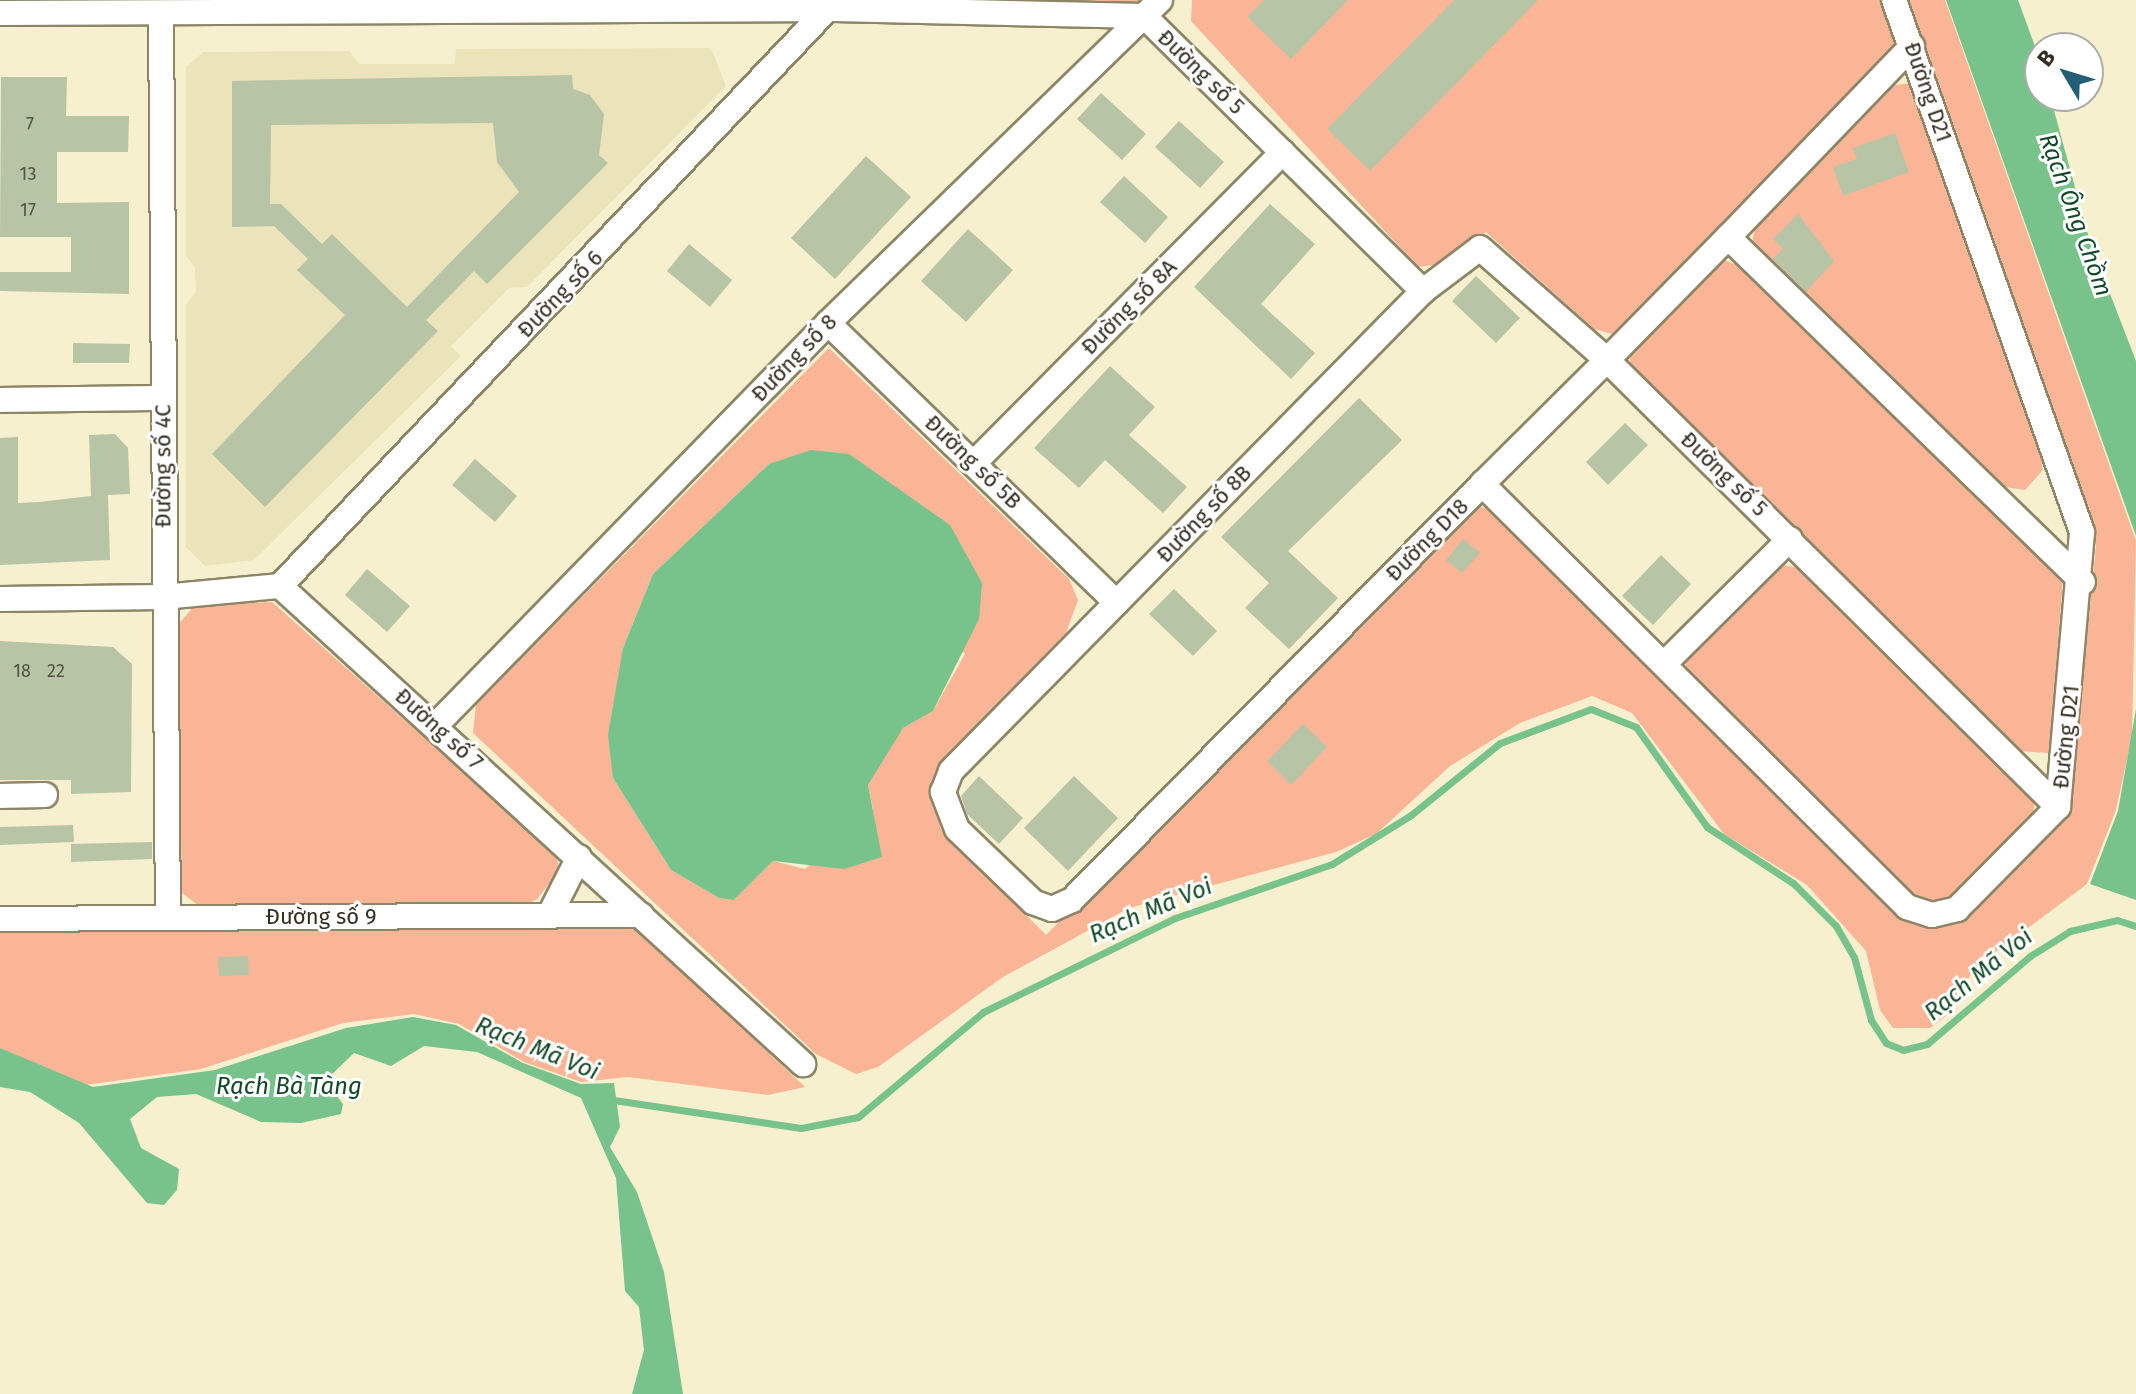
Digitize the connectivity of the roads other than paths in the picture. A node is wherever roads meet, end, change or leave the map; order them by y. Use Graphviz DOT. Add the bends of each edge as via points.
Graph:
graph roads {
  1 [pos="1894,0"];
  2 [pos="368,5"];
  3 [pos="642,5"];
  4 [pos="834,5"];
  5 [pos="1023,6"];
  6 [pos="1152,8"];
  7 [pos="0,13"];
  8 [pos="161,14"];
  9 [pos="1912,46"];
  10 [pos="1283,152"];
  11 [pos="1728,237"];
  12 [pos="1480,248"];
  13 [pos="1423,291"];
  14 [pos="828,323"];
  15 [pos="1607,360"];
  16 [pos="164,398"];
  17 [pos="0,400"];
  18 [pos="974,463"];
  19 [pos="1482,484"];
  20 [pos="1790,539"];
  21 [pos="2083,582"];
  22 [pos="280,586"];
  23 [pos="163,597"];
  24 [pos="0,599"];
  25 [pos="1117,603"];
  26 [pos="1665,663"];
  27 [pos="436,725"];
  28 [pos="943,792"];
  29 [pos="45,795"];
  30 [pos="0,796"];
  31 [pos="2058,807"];
  32 [pos="579,857"];
  33 [pos="641,915"];
  34 [pos="549,916"];
  35 [pos="168,918"];
  36 [pos="0,919"];
  37 [pos="803,1064"];
  1 -- 9 [label="street, Đường D21"];
  2 -- 3 [label="street, Đường số 5"];
  2 -- 8 [label="street, Đường số 5"];
  3 -- 4 [label="street, Đường số 5"];
  4 -- 5 [label="street, Đường số 5"];
  4 -- 22 [label="street, Đường số 6"];
  5 -- 6 [label="street, Đường số 5"];
  6 -- 10 [label="street, Đường số 5"];
  6 -- 14 [label="street, Đường số 8"];
  7 -- 8 [label="street, Đường số 5"];
  8 -- 16 [label="street, Đường số 4C"];
  9 -- 11 [label="street, Đường D18"];
  9 -- 21 [label="street, Đường D21" via="2082,532"];
  10 -- 13 [label="street, Đường số 5"];
  10 -- 18 [label="street, Đường số 8A"];
  11 -- 15 [label="street, Đường D18"];
  11 -- 21 [label="street"];
  12 -- 13 [label="street, Đường số 8B"];
  12 -- 15 [label="street, Đường số 5"];
  13 -- 25 [label="street, Đường số 8B"];
  14 -- 18 [label="street, Đường số 5B"];
  14 -- 27 [label="street, Đường số 8"];
  15 -- 19 [label="street, Đường D18"];
  15 -- 20 [label="street, Đường số 5"];
  16 -- 17 [label="street"];
  16 -- 23 [label="street, Đường số 4C"];
  18 -- 25 [label="street, Đường số 5B"];
  19 -- 26 [label="street, Đường D21"];
  19 -- 28 [label="street, Đường D18" via="1061,908 1033,902 957,829"];
  20 -- 26 [label="street"];
  20 -- 31 [label="street, Đường số 5"];
  21 -- 31 [label="street, Đường D21"];
  22 -- 23 [label="street"];
  22 -- 27 [label="street, Đường số 7"];
  23 -- 24 [label="street"];
  23 -- 35 [label="street, Đường số 4C"];
  25 -- 28 [label="street, Đường số 8B" via="951,771"];
  26 -- 31 [label="street, Đường D21" via="1907,907 1932,915 1957,909"];
  27 -- 32 [label="street, Đường số 7"];
  29 -- 30 [label="street"];
  32 -- 33 [label="street, Đường số 7"];
  32 -- 34 [label="street"];
  33 -- 34 [label="street, Đường số 9"];
  33 -- 37 [label="street, Đường số 7"];
  34 -- 35 [label="street, Đường số 9"];
  35 -- 36 [label="street, Đường số 9"];
}
